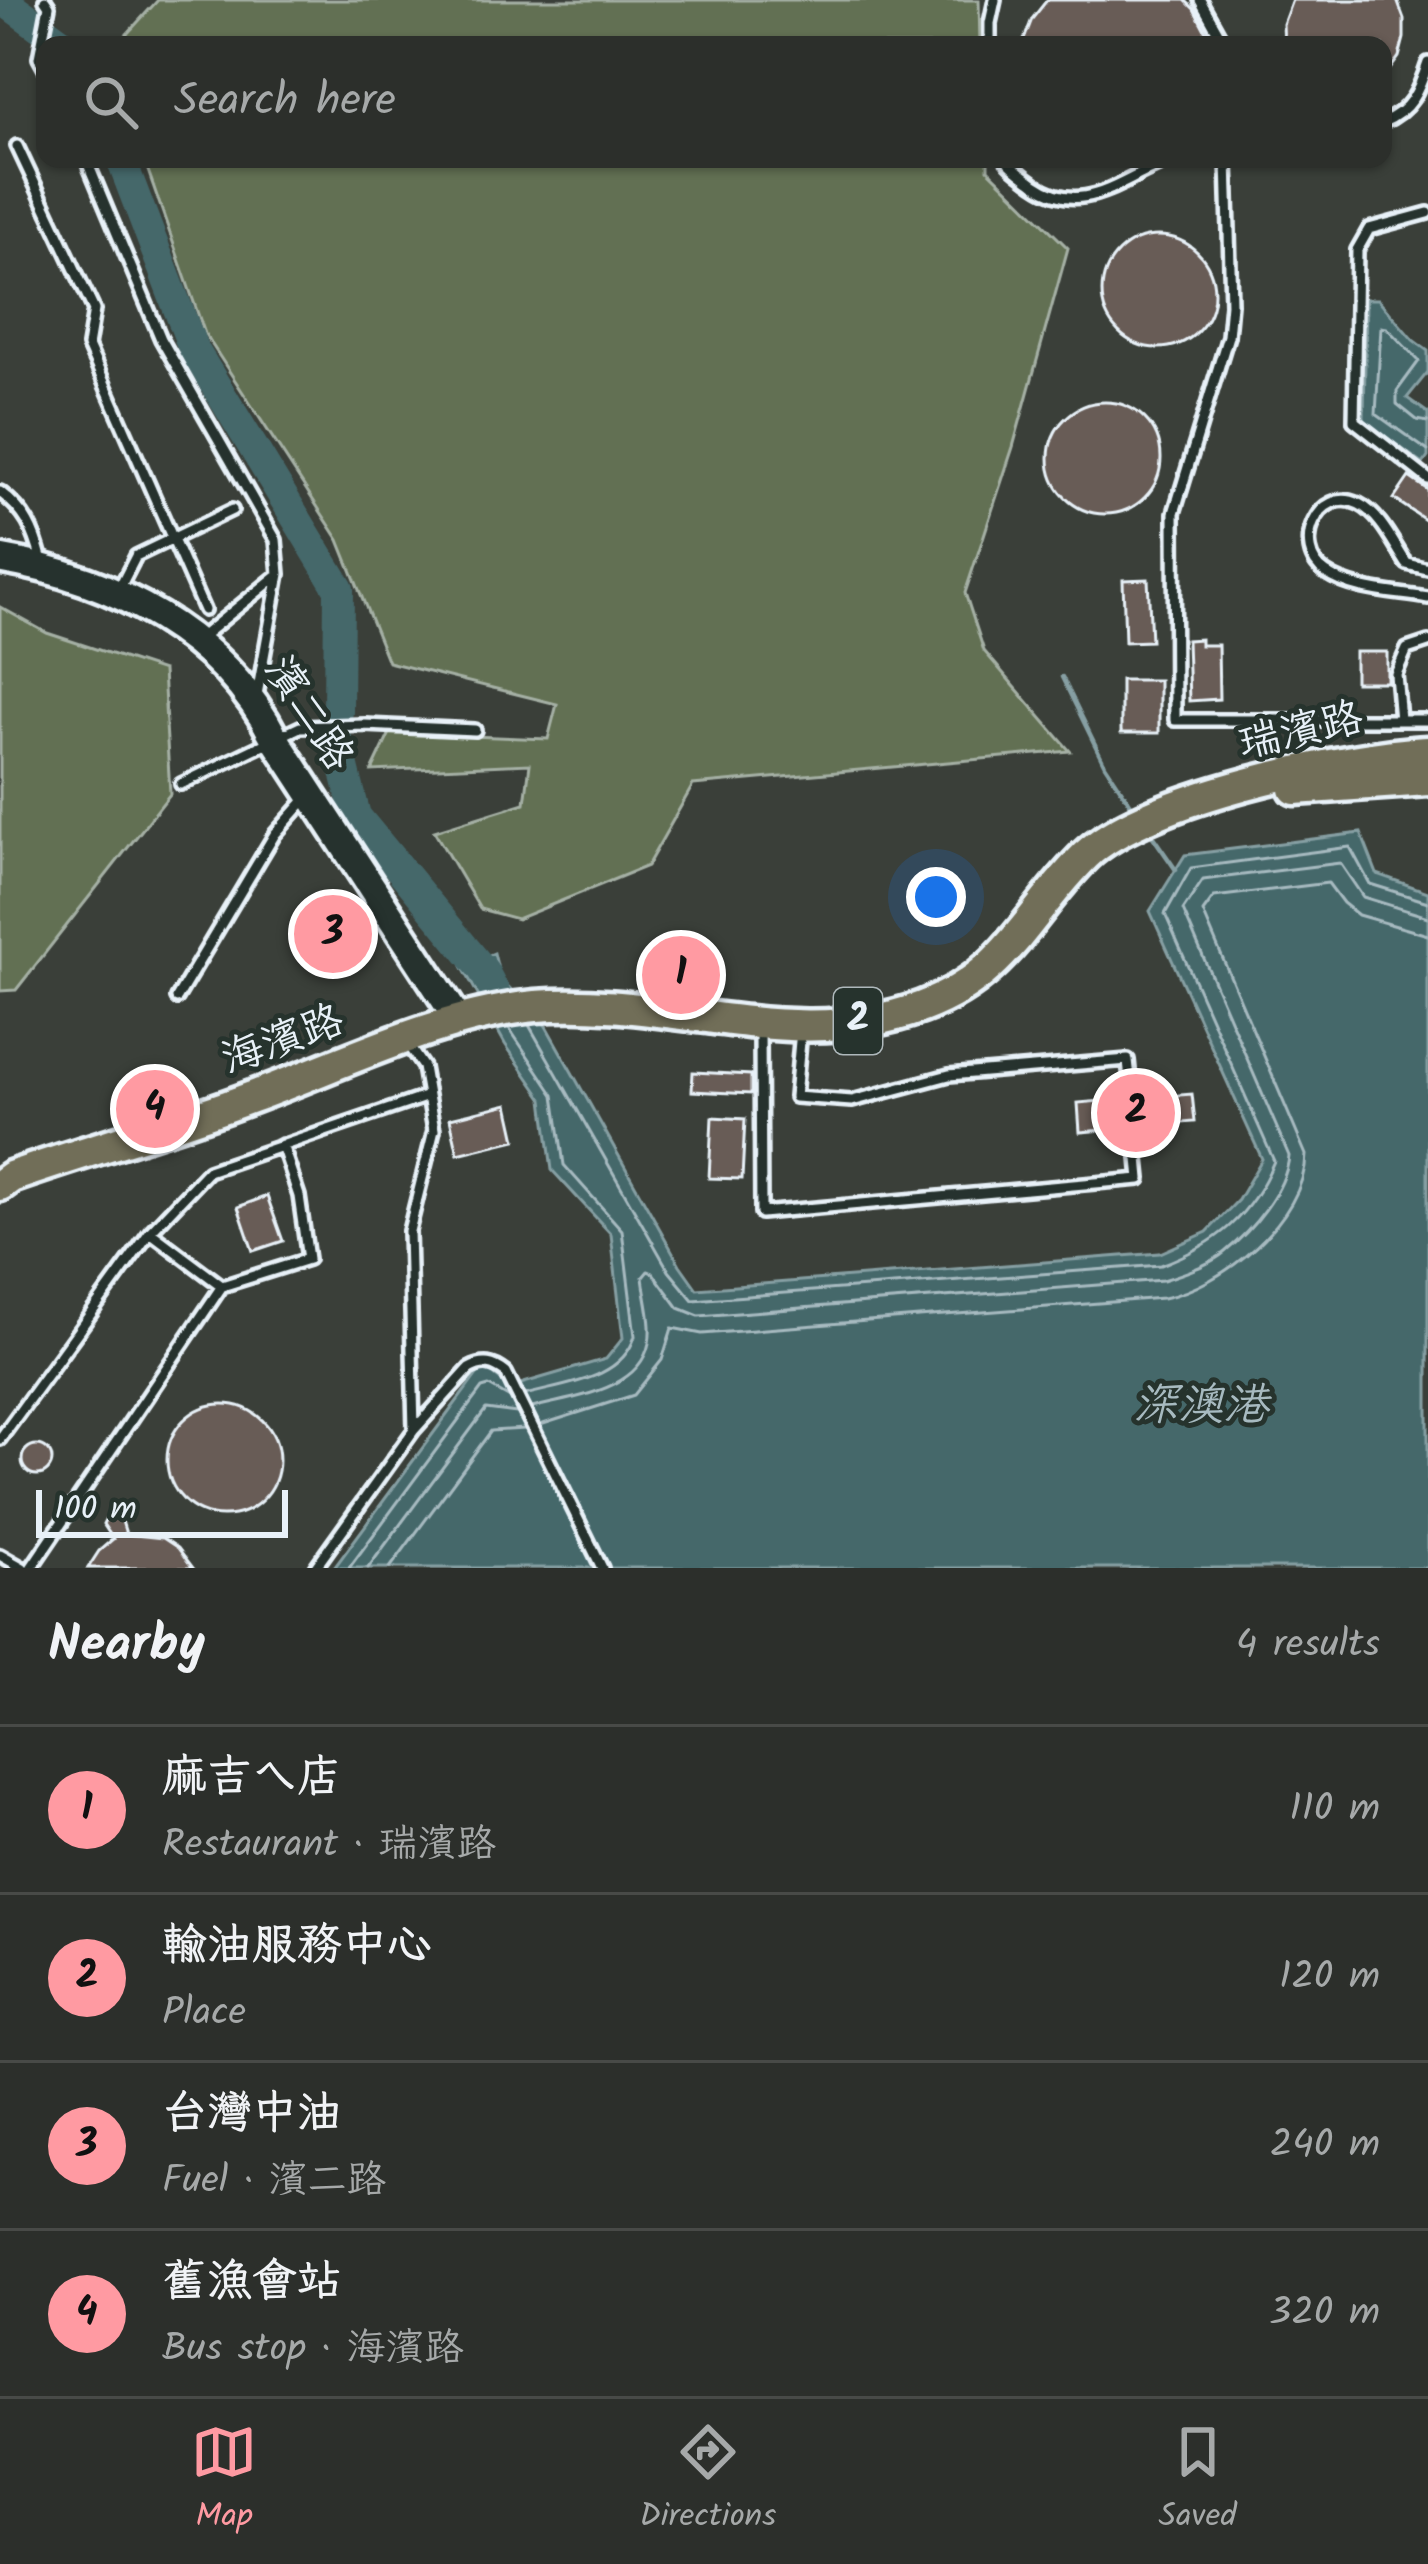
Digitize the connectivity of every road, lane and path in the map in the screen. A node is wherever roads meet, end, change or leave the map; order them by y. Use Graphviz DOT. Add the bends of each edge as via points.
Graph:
graph roads {
  1 [pos="995,0"];
  2 [pos="1200,0"];
  3 [pos="47,3"];
  4 [pos="44,36"];
  5 [pos="991,36"];
  6 [pos="1220,36"];
  7 [pos="1428,63"];
  8 [pos="1392,119"];
  9 [pos="17,146"];
  10 [pos="90,168"];
  11 [pos="1017,168"];
  12 [pos="1154,168"];
  13 [pos="1228,168"];
  14 [pos="1428,213"];
  15 [pos="1428,463"];
  16 [pos="1424,476"];
  17 [pos="0,492"];
  18 [pos="232,510"];
  19 [pos="175,538"];
  20 [pos="0,559"];
  21 [pos="44,566"];
  22 [pos="1428,569"];
  23 [pos="279,574"];
  24 [pos="117,592"];
  25 [pos="1428,598"];
  26 [pos="204,610"];
  27 [pos="196,641"];
  28 [pos="1428,642"];
  29 [pos="256,702"];
  30 [pos="1400,720"];
  31 [pos="1428,720"];
  32 [pos="475,730"];
  33 [pos="275,739"];
  34 [pos="1428,752"];
  35 [pos="1428,780"];
  36 [pos="181,784"];
  37 [pos="310,794"];
  38 [pos="1179,806"];
  39 [pos="177,998"];
  40 [pos="472,1018"];
  41 [pos="760,1024"];
  42 [pos="801,1025"];
  43 [pos="405,1040"];
  44 [pos="428,1096"];
  45 [pos="1132,1099"];
  46 [pos="1135,1127"];
  47 [pos="282,1145"];
  48 [pos="0,1185"];
  49 [pos="150,1232"];
  50 [pos="222,1286"];
  51 [pos="414,1430"];
  52 [pos="0,1439"];
  53 [pos="0,1555"];
  54 [pos="27,1568"];
  55 [pos="315,1568"];
  56 [pos="602,1568"];
  1 -- 5 [label="lane"];
  2 -- 6 [label="lane"];
  3 -- 4 [label="lane"];
  7 -- 8 [label="lane" via="1418,92"];
  9 -- 19 [label="lane" via="94,310 88,346"];
  10 -- 23 [label="lane" via="161,339 276,540"];
  11 -- 12 [label="lane" via="1047,192 1079,200"];
  13 -- 30 [label="lane" via="1228,336 1174,513 1175,720"];
  14 -- 16 [label="lane" via="1369,229 1357,250 1354,422"];
  15 -- 16 [label="lane"];
  17 -- 21 [label="lane" via="33,526"];
  18 -- 19 [label="lane"];
  19 -- 24 [label="lane" via="136,556"];
  19 -- 26 [label="lane"];
  20 -- 21 [label="street, 濱二路"];
  21 -- 24 [label="street, 濱二路"];
  22 -- 25 [label="lane" via="1407,564 1357,503 1337,502 1312,521 1310,556 1322,571 1344,583"];
  23 -- 27 [label="lane"];
  23 -- 29 [label="lane"];
  24 -- 27 [label="street, 濱二路"];
  27 -- 29 [label="street, 濱二路"];
  28 -- 30 [label="lane" via="1407,649 1396,674"];
  29 -- 33 [label="street, 濱二路"];
  30 -- 31 [label="lane"];
  32 -- 33 [label="lane" via="365,724 300,727"];
  33 -- 36 [label="lane"];
  33 -- 37 [label="street, 濱二路"];
  34 -- 38 [label="main road, 瑞濱路 / 2" via="1344,760"];
  35 -- 38 [label="main road, 瑞濱路 / 2" via="1351,782"];
  37 -- 39 [label="lane" via="275,834"];
  37 -- 40 [label="street, 濱二路"];
  38 -- 42 [label="main road, 2" via="1112,834 1087,854 1015,944 966,985 920,1008"];
  40 -- 41 [label="main road, 2" via="611,1003"];
  40 -- 43 [label="main road, 海濱路 / 2"];
  41 -- 42 [label="main road, 2"];
  41 -- 46 [label="lane" via="761,1213 1140,1179"];
  42 -- 45 [label="lane" via="795,1097 852,1101 949,1075 1128,1060"];
  43 -- 44 [label="lane" via="423,1067"];
  43 -- 48 [label="main road, 海濱路 / 2"];
  44 -- 47 [label="lane"];
  44 -- 51 [label="lane" via="434,1130 409,1231"];
  47 -- 49 [label="lane" via="208,1171"];
  47 -- 50 [label="lane" via="308,1258"];
  49 -- 50 [label="lane"];
  49 -- 52 [label="lane"];
  50 -- 54 [label="lane"];
  51 -- 55 [label="lane"];
  51 -- 56 [label="lane" via="470,1369 494,1364 506,1373"];
  53 -- 54 [label="lane"];
}
